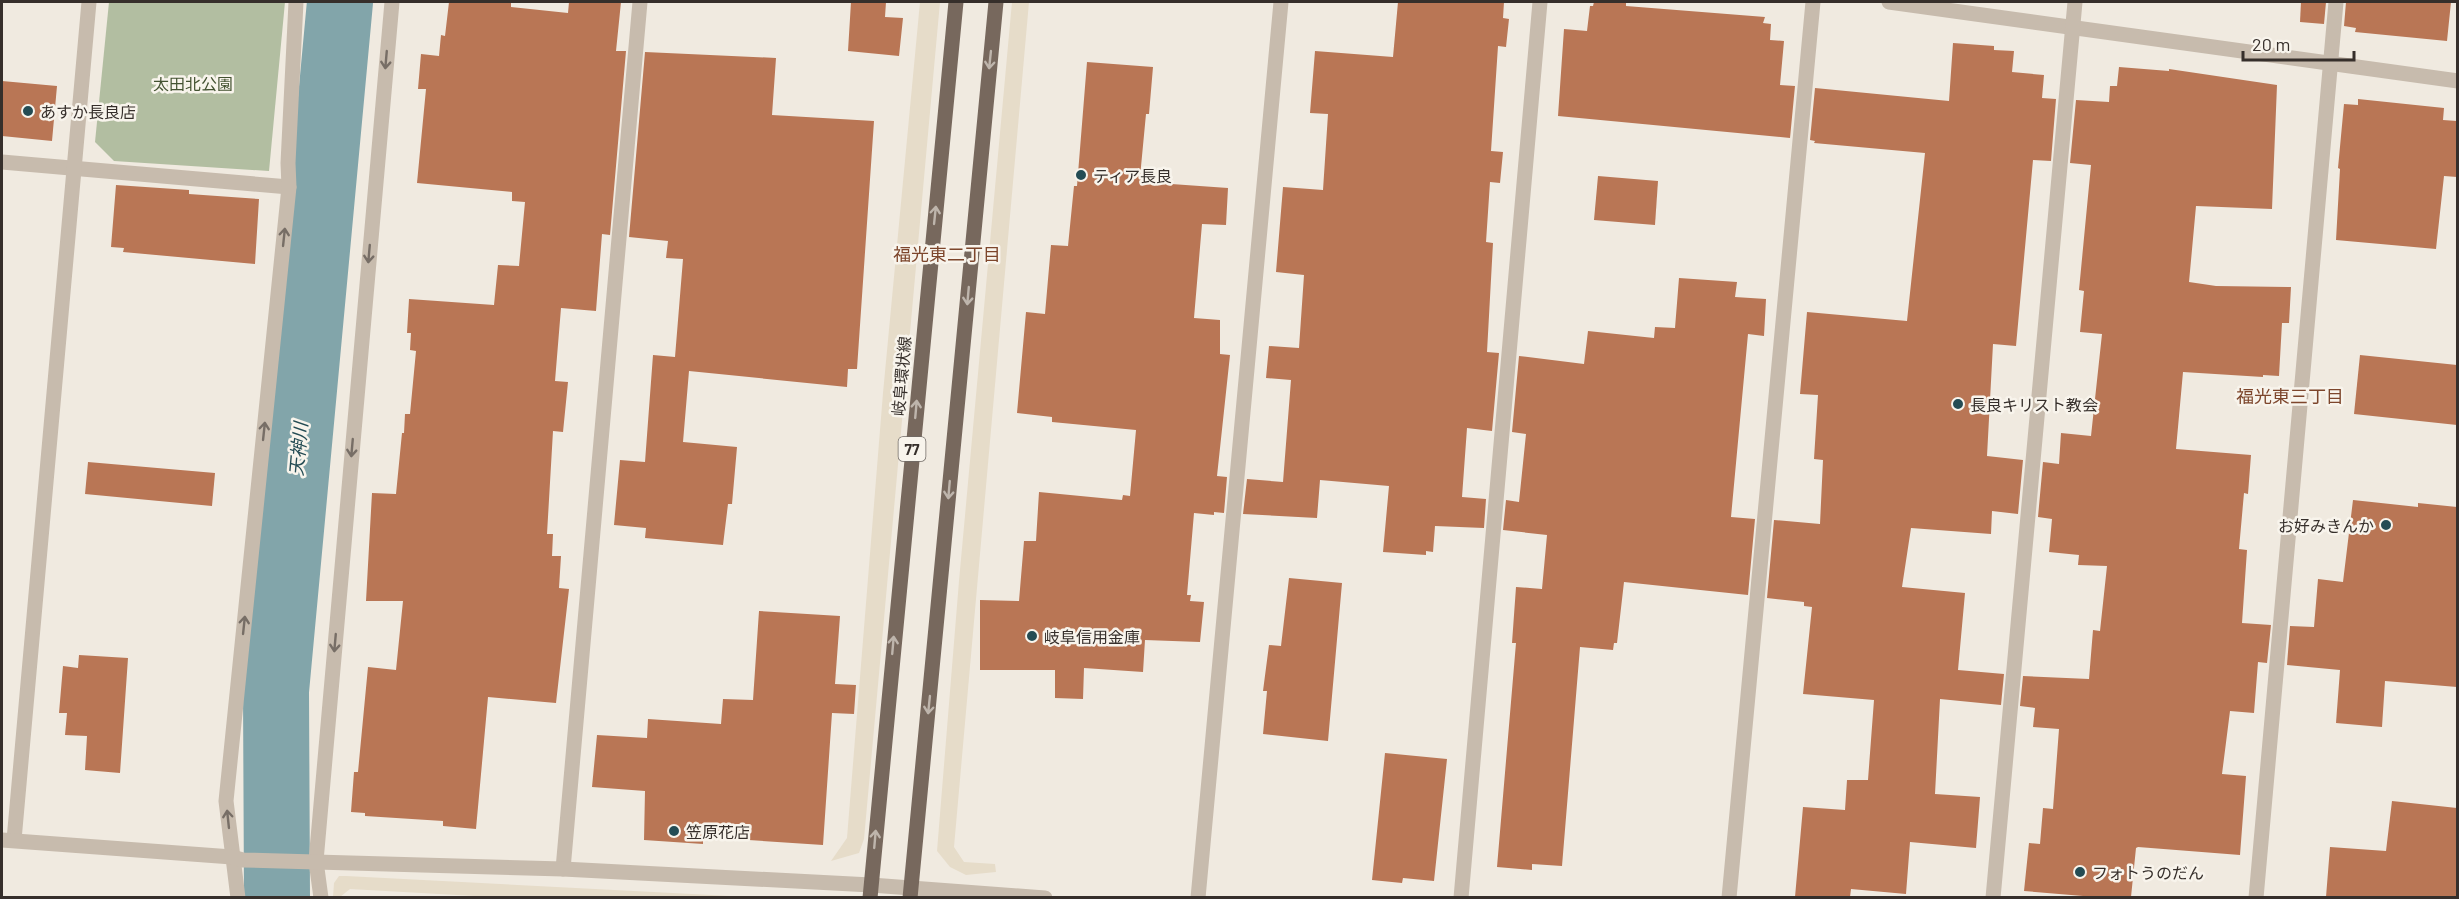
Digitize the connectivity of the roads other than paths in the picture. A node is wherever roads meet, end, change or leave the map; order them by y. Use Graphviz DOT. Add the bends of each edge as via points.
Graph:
graph roads {
  1 [pos="89,2"];
  2 [pos="296,2"];
  3 [pos="392,2"];
  4 [pos="640,2"];
  5 [pos="956,2"];
  6 [pos="996,2"];
  7 [pos="1281,2"];
  8 [pos="1540,2"];
  9 [pos="1813,2"];
  10 [pos="1889,2"];
  11 [pos="2075,2"];
  12 [pos="2336,2"];
  13 [pos="2073,27"];
  14 [pos="2331,64"];
  15 [pos="2457,81"];
  16 [pos="2,162"];
  17 [pos="73,167"];
  18 [pos="289,187"];
  19 [pos="8,840"];
  20 [pos="237,859"];
  21 [pos="310,861"];
  22 [pos="563,869"];
  23 [pos="870,891"];
  24 [pos="910,893"];
  25 [pos="238,897"];
  26 [pos="321,897"];
  27 [pos="1045,897"];
  28 [pos="1198,897"];
  29 [pos="1461,897"];
  30 [pos="1729,897"];
  31 [pos="1993,897"];
  32 [pos="2256,897"];
  1 -- 17 [label="street"];
  2 -- 18 [label="street"];
  3 -- 21 [label="street, one-way"];
  4 -- 22 [label="street"];
  23 -- 5 [label="main road, 岐阜環状線 / 77, one-way"];
  6 -- 24 [label="main road, one-way"];
  7 -- 28 [label="street"];
  8 -- 29 [label="street"];
  9 -- 30 [label="street"];
  10 -- 13 [label="street"];
  11 -- 13 [label="street"];
  12 -- 14 [label="street"];
  13 -- 14 [label="street"];
  13 -- 31 [label="street"];
  14 -- 15 [label="street"];
  14 -- 32 [label="street"];
  16 -- 17 [label="street"];
  17 -- 18 [label="street"];
  17 -- 19 [label="street"];
  20 -- 18 [label="street, one-way" via="226,801"];
  19 -- 20 [label="street"];
  20 -- 21 [label="street"];
  20 -- 25 [label="street"];
  21 -- 22 [label="street"];
  21 -- 26 [label="street"];
  22 -- 23 [label="street"];
  23 -- 24 [label="street"];
  24 -- 27 [label="street"];
}
